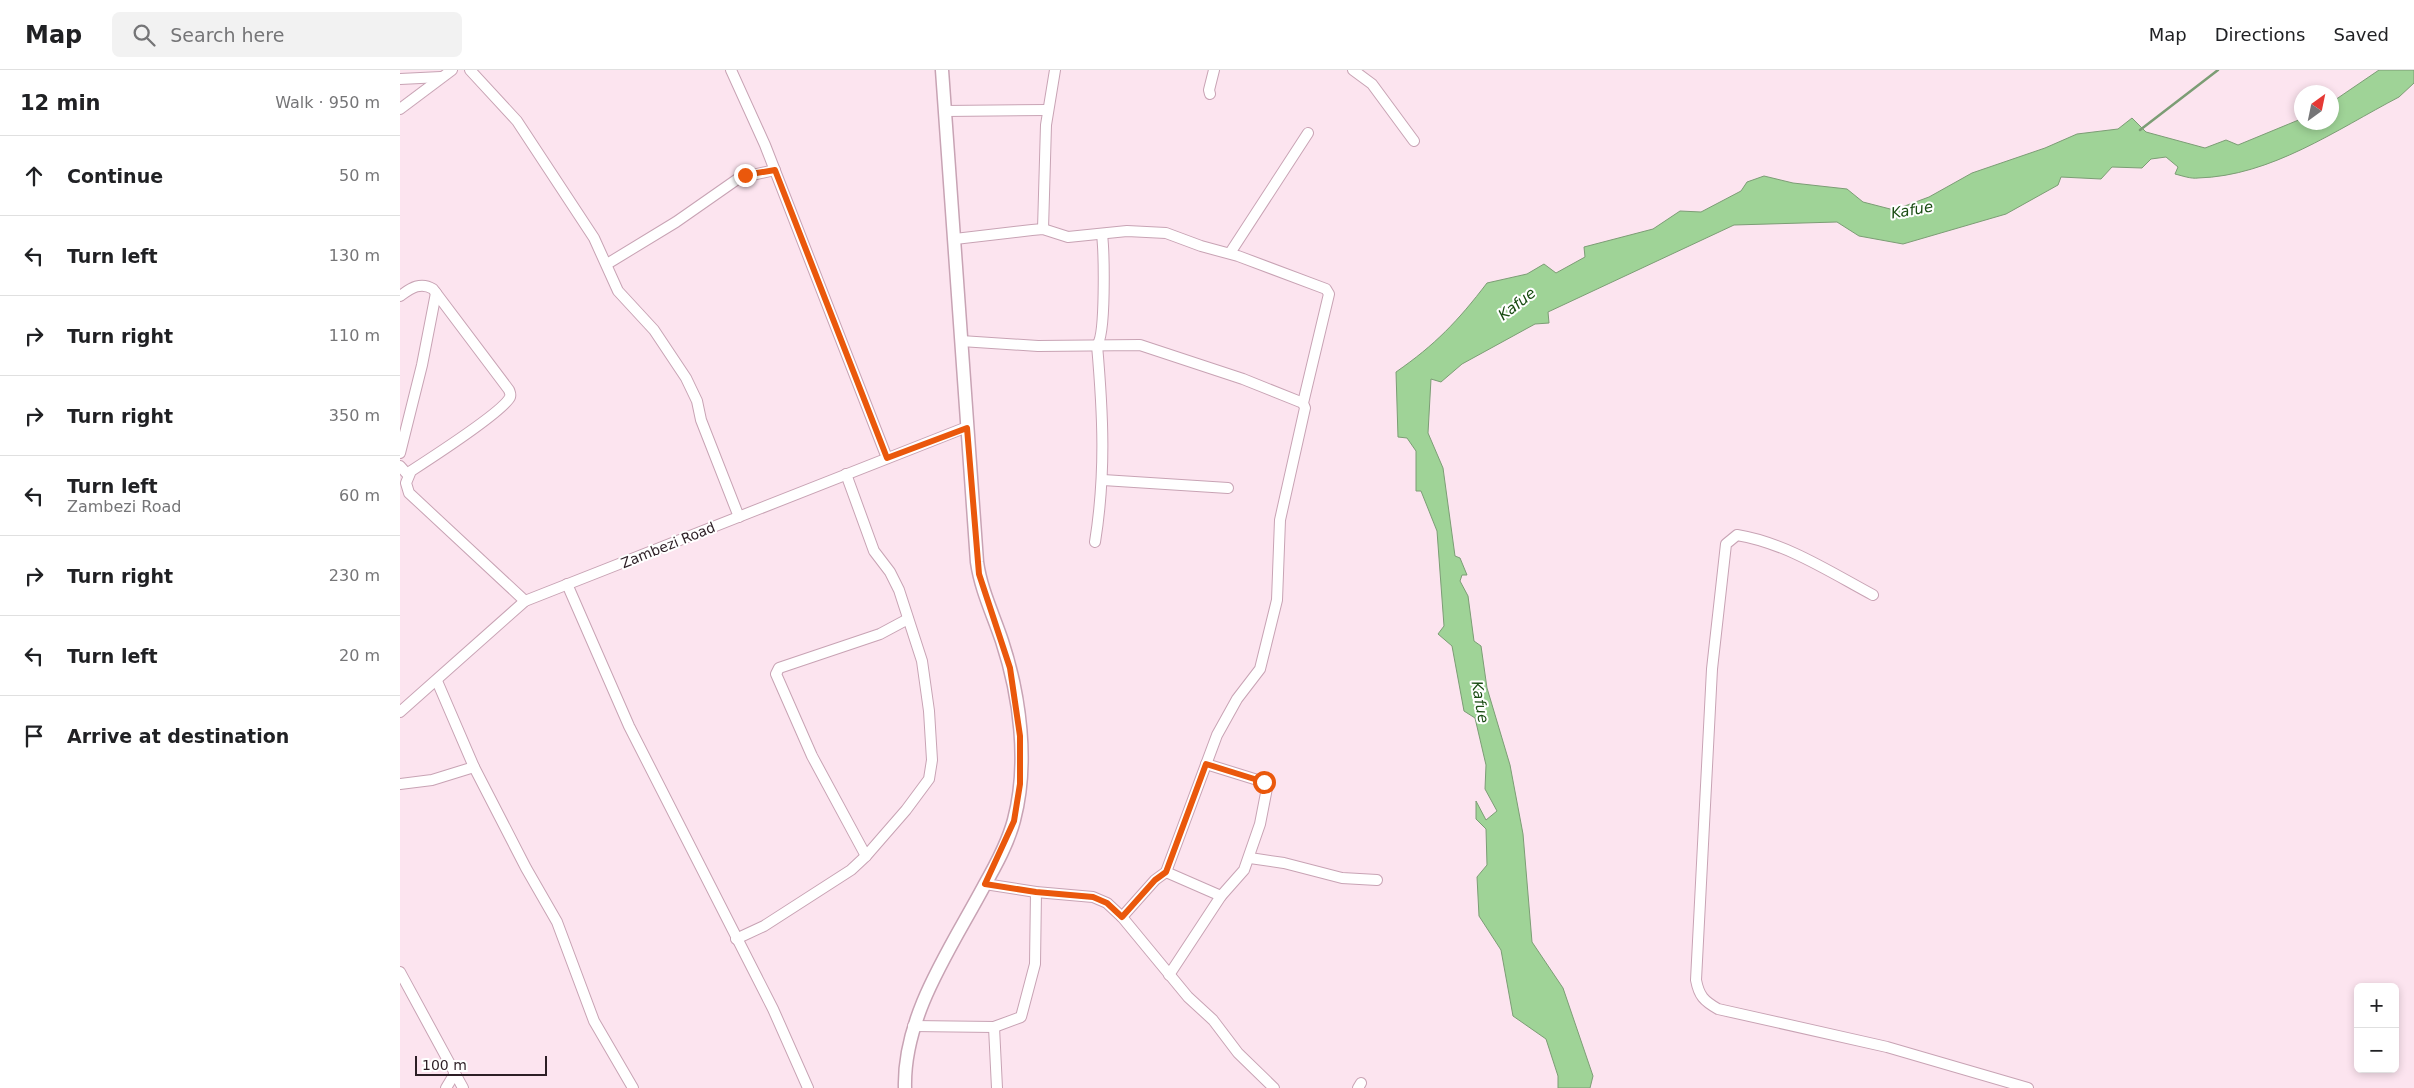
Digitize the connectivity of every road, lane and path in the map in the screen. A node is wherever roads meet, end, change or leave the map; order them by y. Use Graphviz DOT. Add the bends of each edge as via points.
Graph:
graph roads {
  1 [pos="452,70"];
  2 [pos="470,70"];
  3 [pos="731,70"];
  4 [pos="942,70"];
  5 [pos="1054,70"];
  6 [pos="1214,70"];
  7 [pos="1354,70"];
  8 [pos="442,77"];
  9 [pos="400,80"];
  10 [pos="1210,94"];
  11 [pos="400,108"];
  12 [pos="1047,110"];
  13 [pos="945,111"];
  14 [pos="1308,133"];
  15 [pos="1414,140"];
  16 [pos="775,170"];
  17 [pos="1043,230"];
  18 [pos="1102,234"];
  19 [pos="955,239"];
  20 [pos="1230,253"];
  21 [pos="607,264"];
  22 [pos="436,293"];
  23 [pos="400,296"];
  24 [pos="961,341"];
  25 [pos="1097,345"];
  26 [pos="1303,403"];
  27 [pos="967,428"];
  28 [pos="400,453"];
  29 [pos="887,458"];
  30 [pos="400,466"];
  31 [pos="846,474"];
  32 [pos="408,475"];
  33 [pos="1104,480"];
  34 [pos="1228,488"];
  35 [pos="409,493"];
  36 [pos="400,500"];
  37 [pos="739,517"];
  38 [pos="1096,542"];
  39 [pos="567,584"];
  40 [pos="1873,595"];
  41 [pos="525,601"];
  42 [pos="908,619"];
  43 [pos="437,681"];
  44 [pos="400,712"];
  45 [pos="1206,764"];
  46 [pos="474,767"];
  47 [pos="400,784"];
  48 [pos="866,856"];
  49 [pos="1250,858"];
  50 [pos="1166,872"];
  51 [pos="1378,880"];
  52 [pos="985,884"];
  53 [pos="1036,892"];
  54 [pos="1221,896"];
  55 [pos="1122,917"];
  56 [pos="736,939"];
  57 [pos="400,972"];
  58 [pos="1169,975"];
  59 [pos="913,1026"];
  60 [pos="994,1027"];
  61 [pos="455,1073"];
  62 [pos="446,1088"];
  63 [pos="463,1088"];
  64 [pos="633,1088"];
  65 [pos="808,1088"];
  66 [pos="906,1088"];
  67 [pos="996,1088"];
  68 [pos="1274,1088"];
  69 [pos="2028,1088"];
  1 -- 8 [label="street"];
  2 -- 21 [label="street" via="517,121 578,212"];
  3 -- 16 [label="street"];
  4 -- 13 [label="street"];
  5 -- 12 [label="street"];
  6 -- 10 [label="street"];
  7 -- 15 [label="street" via="1372,84"];
  8 -- 9 [label="street"];
  8 -- 11 [label="street"];
  12 -- 13 [label="street"];
  12 -- 17 [label="street"];
  13 -- 19 [label="street"];
  14 -- 20 [label="street"];
  16 -- 21 [label="street" via="739,178"];
  16 -- 29 [label="street"];
  17 -- 18 [label="street" via="1068,237"];
  17 -- 19 [label="street"];
  18 -- 20 [label="street" via="1161,232"];
  18 -- 25 [label="street" via="1102,329"];
  19 -- 24 [label="street"];
  20 -- 26 [label="street" via="1328,291"];
  21 -- 37 [label="street" via="618,292 654,330 692,389"];
  22 -- 23 [label="street" via="422,285"];
  22 -- 28 [label="street"];
  22 -- 32 [label="street" via="511,395 488,418"];
  24 -- 25 [label="street" via="1038,346"];
  24 -- 27 [label="street"];
  25 -- 26 [label="street" via="1149,348"];
  25 -- 33 [label="street"];
  26 -- 45 [label="street" via="1305,408 1280,520 1276,600 1268,642 1260,669 1224,720"];
  27 -- 29 [label="street, Zambezi Road"];
  27 -- 52 [label="street" via="979,574 1010,668 1020,736 1020,784 1014,821"];
  29 -- 31 [label="street, Zambezi Road"];
  30 -- 32 [label="street"];
  31 -- 37 [label="street, Zambezi Road"];
  31 -- 42 [label="street" via="874,551 895,581"];
  32 -- 35 [label="street"];
  33 -- 34 [label="street"];
  33 -- 38 [label="street"];
  35 -- 36 [label="street"];
  35 -- 41 [label="street"];
  37 -- 39 [label="street, Zambezi Road"];
  39 -- 41 [label="street, Zambezi Road"];
  39 -- 56 [label="street" via="629,726"];
  40 -- 69 [label="street" via="1811,561 1753,538 1737,536 1726,544 1712,669 1696,980 1699,994 1705,1001 1725,1011 1886,1047"];
  41 -- 43 [label="street, Zambezi Road"];
  42 -- 48 [label="street" via="922,661 928,696 932,760 929,779"];
  42 -- 48 [label="street" via="880,634 779,668 776,674 812,756"];
  43 -- 44 [label="street, Zambezi Road"];
  43 -- 46 [label="street"];
  45 -- 49 [label="street" via="1266,785"];
  45 -- 50 [label="street"];
  46 -- 47 [label="street" via="432,780"];
  46 -- 64 [label="street" via="548,905 594,1021"];
  48 -- 56 [label="street" via="835,881 764,926"];
  49 -- 51 [label="street" via="1342,878"];
  49 -- 54 [label="street" via="1238,879"];
  50 -- 54 [label="street"];
  50 -- 55 [label="street"];
  52 -- 53 [label="street"];
  52 -- 59 [label="street"];
  53 -- 55 [label="street" via="1093,897 1107,903"];
  53 -- 60 [label="street" via="1035,964 1023,1012 1018,1019"];
  54 -- 58 [label="street"];
  55 -- 58 [label="street"];
  56 -- 65 [label="street"];
  57 -- 61 [label="street"];
  58 -- 68 [label="street" via="1213,1020 1238,1053"];
  59 -- 60 [label="street"];
  59 -- 66 [label="street" via="907,1052"];
  60 -- 67 [label="street"];
  61 -- 62 [label="street"];
  61 -- 63 [label="street"];
}
